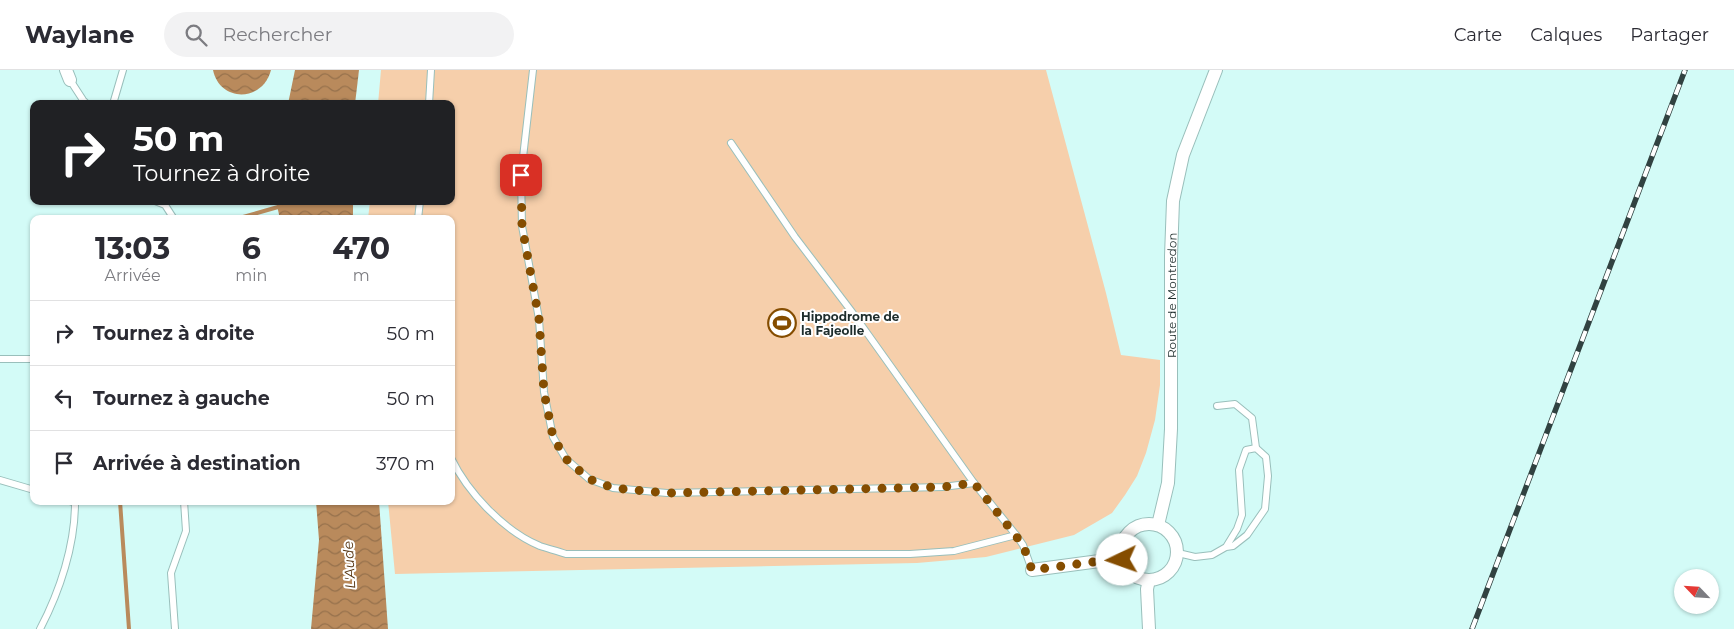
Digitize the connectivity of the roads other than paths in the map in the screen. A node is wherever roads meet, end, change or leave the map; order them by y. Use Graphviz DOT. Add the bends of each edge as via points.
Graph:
graph roads {
  1 [pos="123,70"];
  2 [pos="430,70"];
  3 [pos="533,70"];
  4 [pos="1216,70"];
  5 [pos="68,75"];
  6 [pos="83,100"];
  7 [pos="113,100"];
  8 [pos="429,100"];
  9 [pos="731,143"];
  10 [pos="0,359"];
  11 [pos="30,359"];
  12 [pos="1217,406"];
  13 [pos="1256,448"];
  14 [pos="455,464"];
  15 [pos="0,480"];
  16 [pos="974,483"];
  17 [pos="30,489"];
  18 [pos="74,505"];
  19 [pos="184,505"];
  20 [pos="1158,525"];
  21 [pos="1016,536"];
  22 [pos="1226,547"];
  23 [pos="1178,553"];
  24 [pos="1121,556"];
  25 [pos="1032,570"];
  26 [pos="1149,580"];
  27 [pos="40,629"];
  28 [pos="175,629"];
  29 [pos="1149,629"];
  1 -- 7 [label="lane"];
  2 -- 8 [label="lane"];
  3 -- 16 [label="lane" via="521,175 522,226 539,319 544,392 553,437 566,459 589,479 613,488 667,493 943,487"];
  4 -- 20 [label="street, Route de Montredon" via="1183,155 1173,201 1171,429 1168,483"];
  5 -- 6 [label="lane"];
  9 -- 16 [label="lane" via="795,237"];
  10 -- 11 [label="lane"];
  12 -- 13 [label="lane" via="1235,404 1252,418"];
  13 -- 22 [label="lane" via="1246,450 1239,470 1242,515"];
  13 -- 22 [label="lane" via="1266,456 1265,509 1247,535 1233,546"];
  14 -- 21 [label="lane" via="487,509 505,524 540,546 566,554 910,554 954,552"];
  15 -- 17 [label="lane"];
  16 -- 21 [label="lane"];
  18 -- 27 [label="lane" via="75,522 68,558"];
  19 -- 28 [label="lane" via="186,532 171,573"];
  20 -- 23 [label="street" via="1175,541"];
  20 -- 24 [label="street" via="1139,526 1130,531 1123,542"];
  21 -- 25 [label="lane" via="1023,545"];
  22 -- 23 [label="lane" via="1212,556"];
  23 -- 26 [label="street" via="1176,563 1167,575"];
  24 -- 25 [label="street"];
  24 -- 26 [label="street" via="1130,573"];
  26 -- 29 [label="street"];
}
